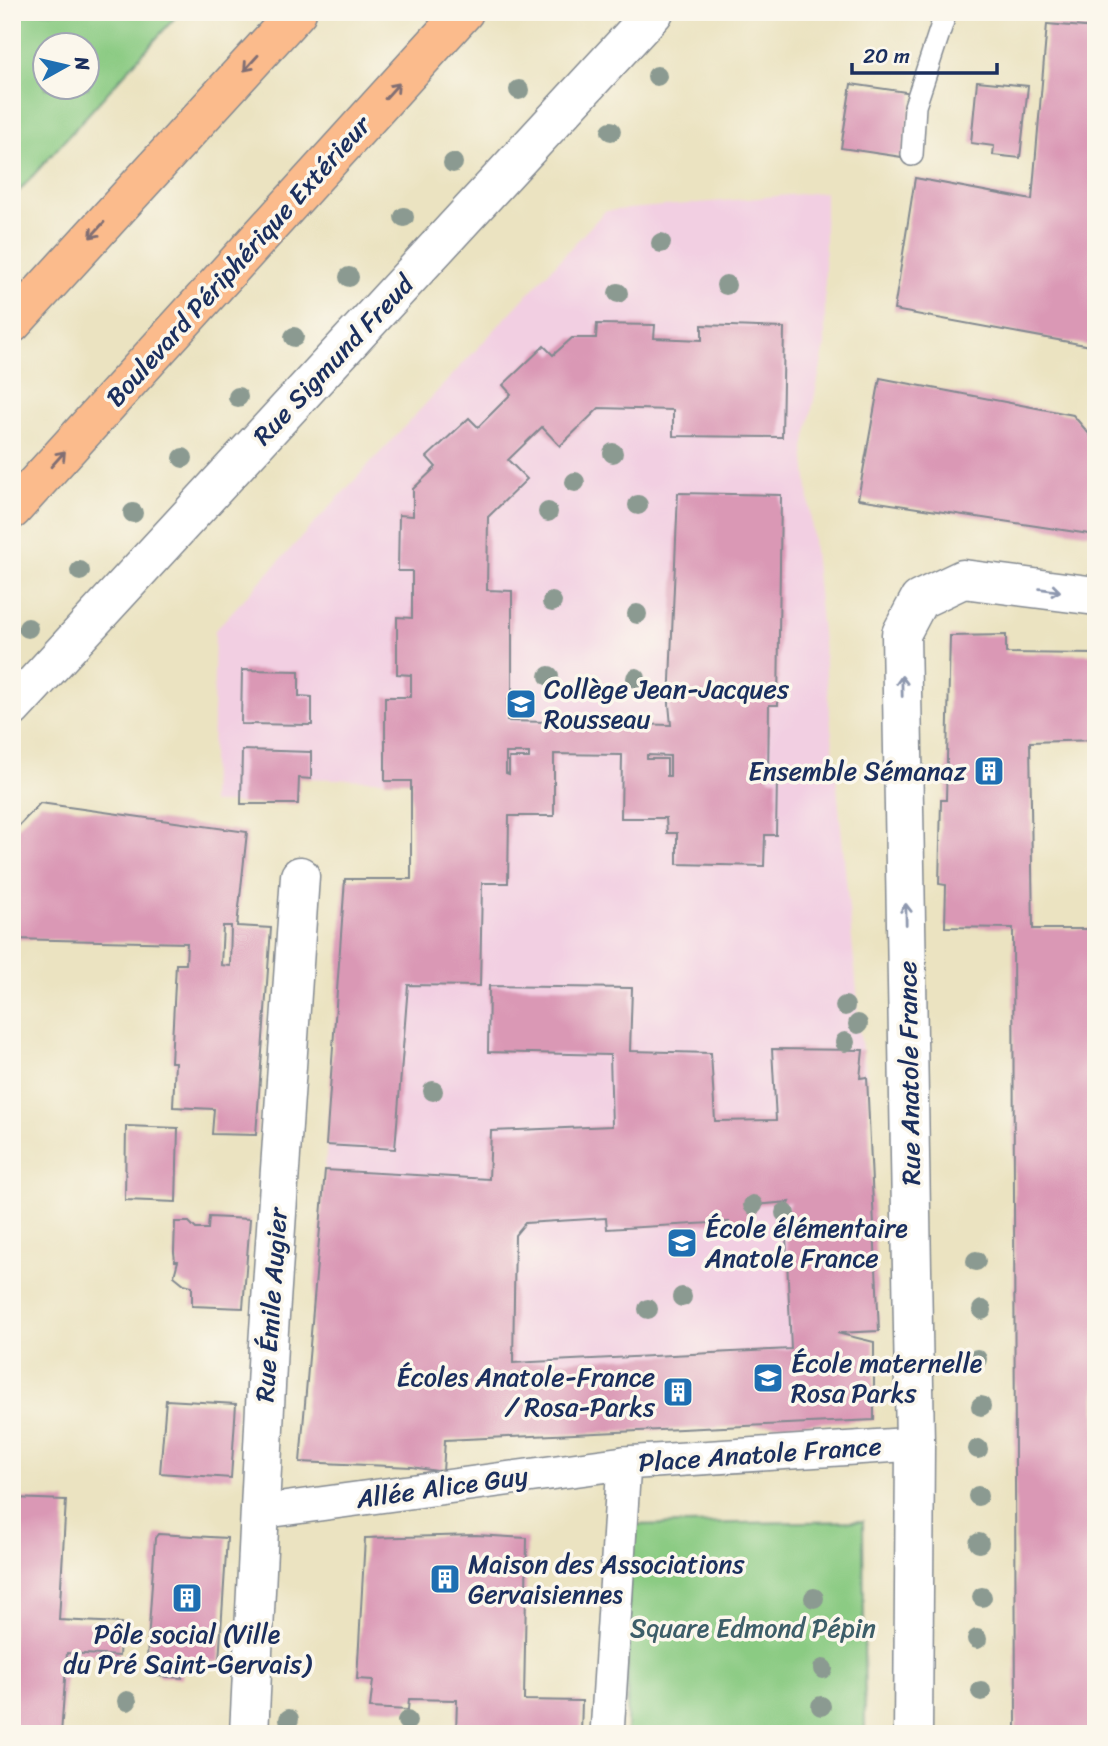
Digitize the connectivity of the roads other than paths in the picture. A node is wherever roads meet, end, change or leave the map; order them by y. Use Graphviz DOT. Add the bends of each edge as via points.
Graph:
graph roads {
  1 [pos="297,12"];
  2 [pos="464,12"];
  3 [pos="654,12"];
  4 [pos="946,12"];
  5 [pos="912,155"];
  6 [pos="12,324"];
  7 [pos="12,510"];
  8 [pos="1096,596"];
  9 [pos="12,708"];
  10 [pos="300,876"];
  11 [pos="915,1444"];
  12 [pos="624,1463"];
  13 [pos="260,1512"];
  14 [pos="249,1734"];
  15 [pos="607,1734"];
  16 [pos="913,1734"];
  1 -- 6 [label="highway, one-way"];
  7 -- 2 [label="highway, Boulevard Périphérique Extérieur, one-way"];
  3 -- 9 [label="street, Rue Sigmund Freud"];
  4 -- 5 [label="lane" via="915,106"];
  11 -- 8 [label="street, Rue Anatole France, one-way" via="901,634 919,600 963,579"];
  10 -- 13 [label="street, Rue Émile Augier"];
  11 -- 12 [label="street, Place Anatole France"];
  11 -- 16 [label="street, Rue Anatole France"];
  12 -- 13 [label="street, Allée Alice Guy"];
  12 -- 15 [label="street, Place Anatole France"];
  13 -- 14 [label="street, Rue Émile Augier"];
}
